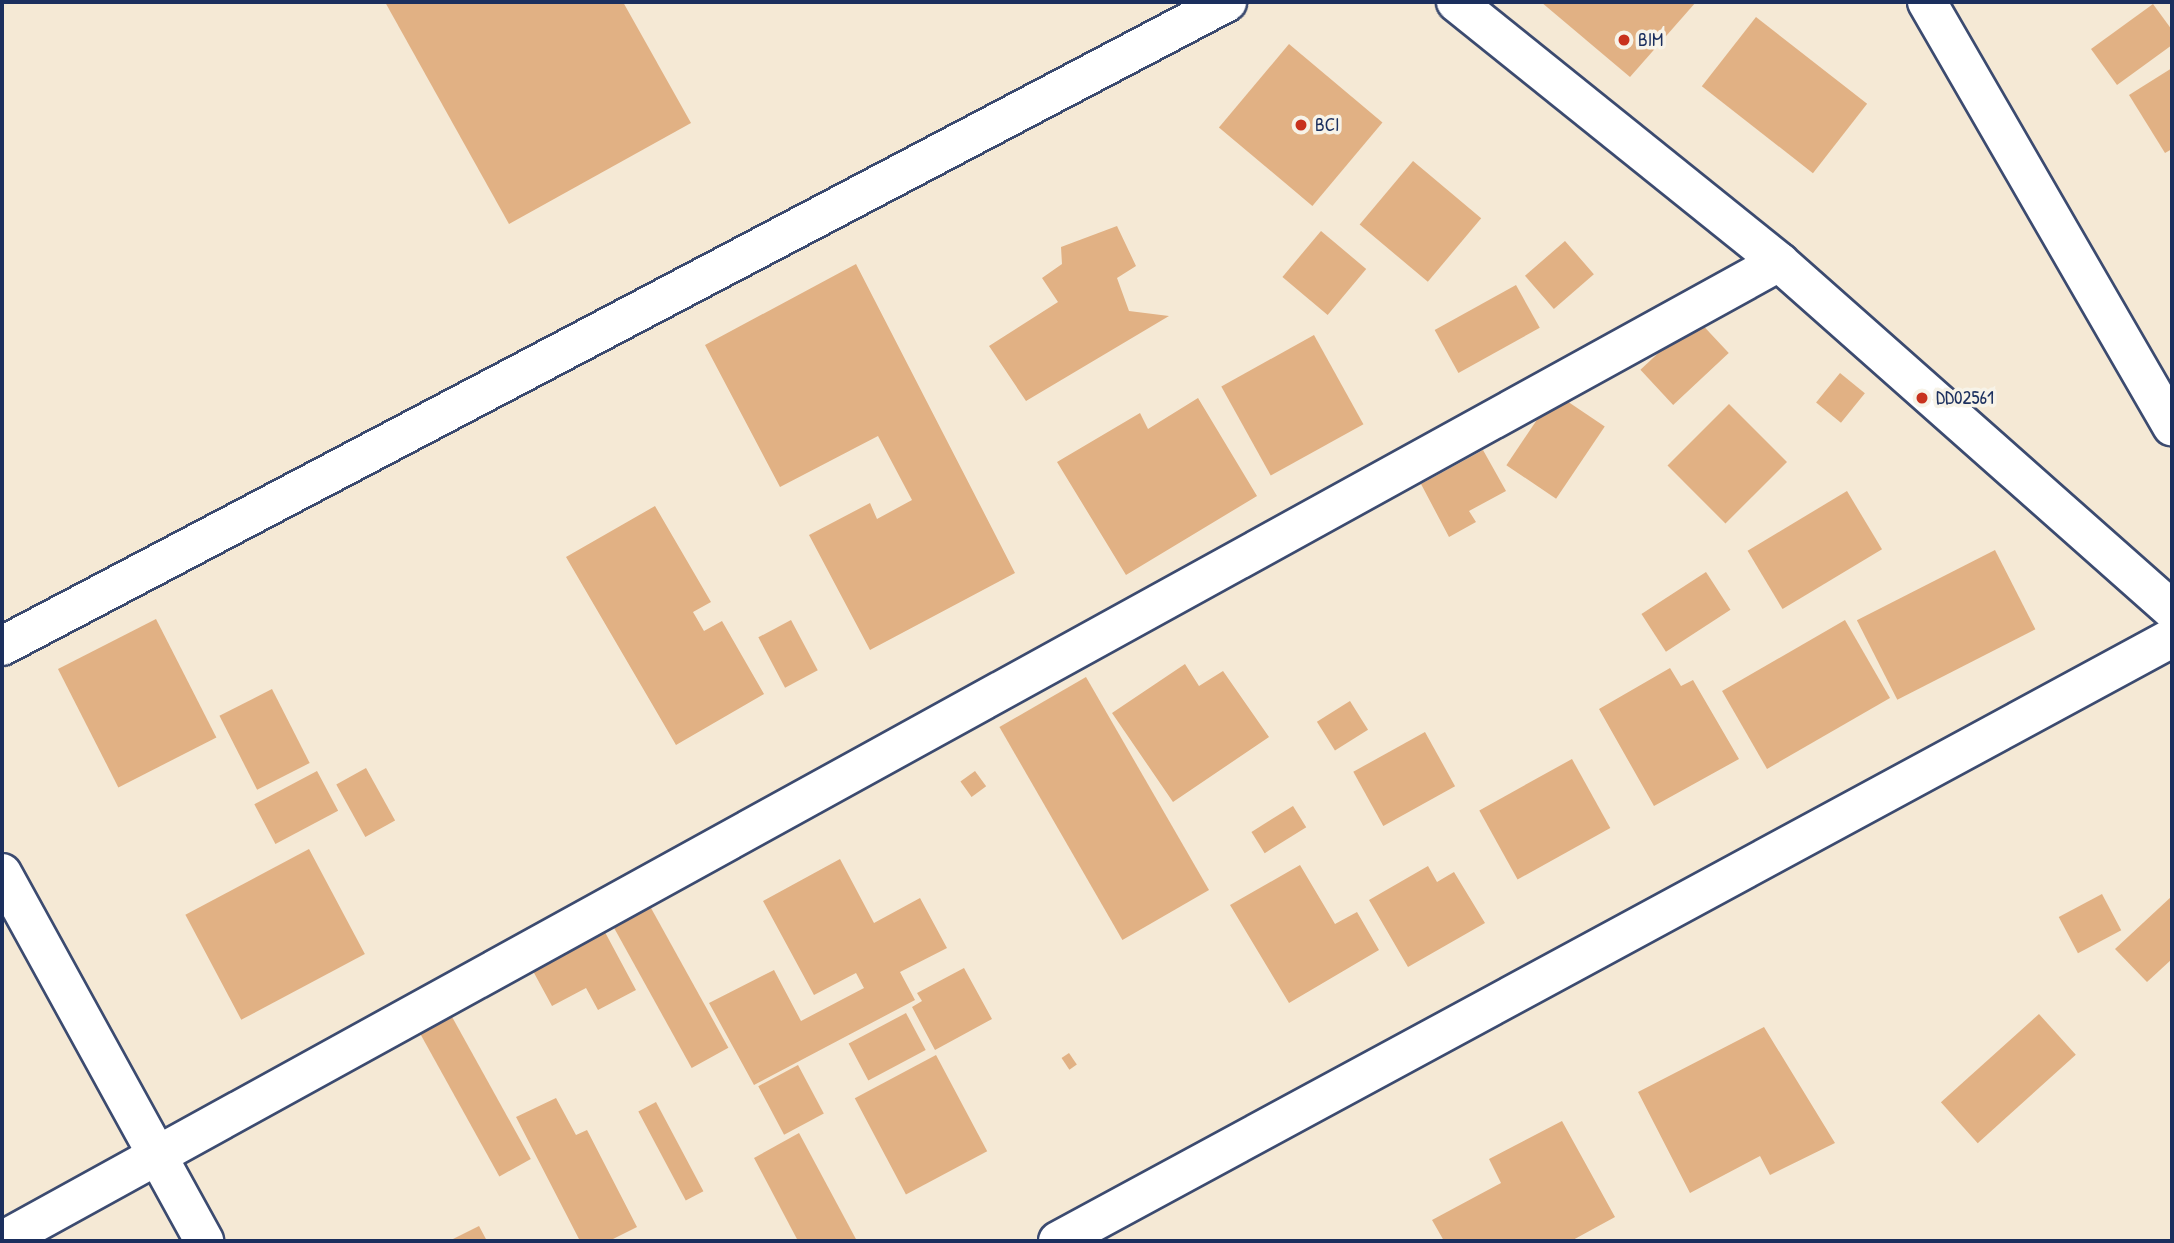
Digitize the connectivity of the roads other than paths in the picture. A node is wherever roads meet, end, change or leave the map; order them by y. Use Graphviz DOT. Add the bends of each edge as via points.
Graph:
graph roads {
  1 [pos="1227,2"];
  2 [pos="1456,2"];
  3 [pos="1927,2"];
  4 [pos="1779,262"];
  5 [pos="2172,426"];
  6 [pos="2172,610"];
  7 [pos="2172,638"];
  8 [pos="2,646"];
  9 [pos="2,873"];
  10 [pos="157,1156"];
  11 [pos="2,1241"];
  12 [pos="204,1241"];
  13 [pos="1058,1241"];
  1 -- 8 [label="street"];
  2 -- 4 [label="street"];
  3 -- 5 [label="street"];
  4 -- 6 [label="street"];
  4 -- 10 [label="street"];
  7 -- 13 [label="street"];
  9 -- 10 [label="street"];
  10 -- 11 [label="street"];
  10 -- 12 [label="street"];
}
